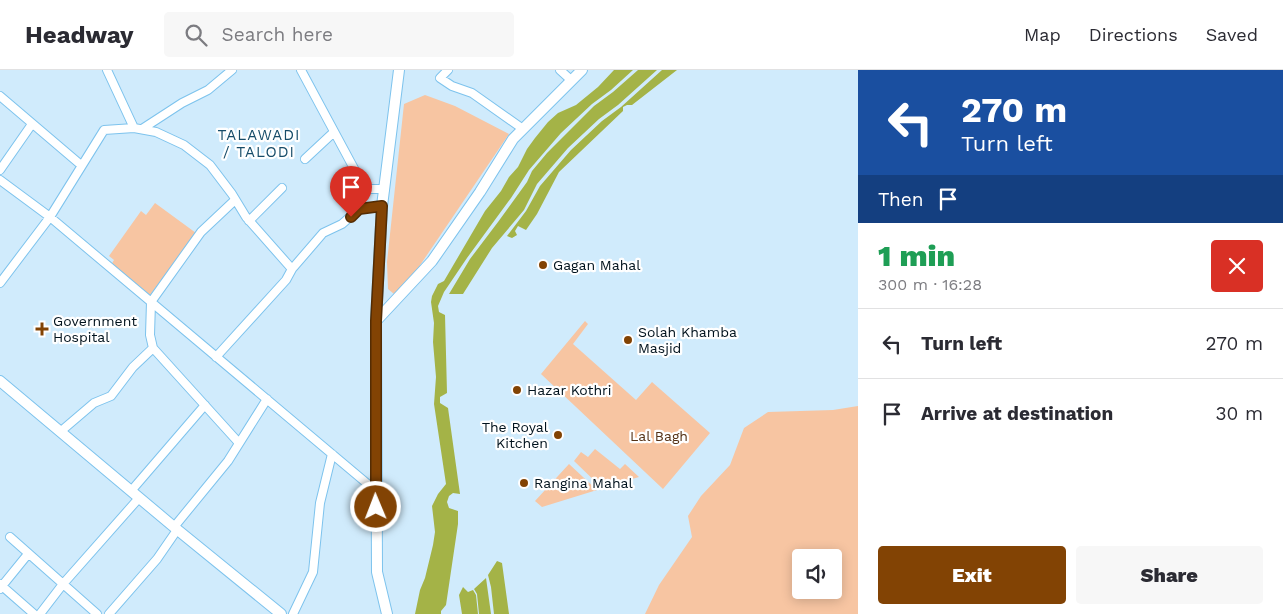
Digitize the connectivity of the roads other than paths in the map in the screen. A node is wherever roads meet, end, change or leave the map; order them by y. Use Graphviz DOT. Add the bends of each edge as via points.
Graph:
graph roads {
  1 [pos="107,70"];
  2 [pos="232,70"];
  3 [pos="301,70"];
  4 [pos="399,70"];
  5 [pos="448,70"];
  6 [pos="560,70"];
  7 [pos="582,70"];
  8 [pos="571,80"];
  9 [pos="0,96"];
  10 [pos="32,124"];
  11 [pos="138,128"];
  12 [pos="523,129"];
  13 [pos="334,132"];
  14 [pos="305,159"];
  15 [pos="81,166"];
  16 [pos="0,170"];
  17 [pos="0,180"];
  18 [pos="282,188"];
  19 [pos="385,189"];
  20 [pos="235,200"];
  21 [pos="382,206"];
  22 [pos="50,217"];
  23 [pos="249,221"];
  24 [pos="292,269"];
  25 [pos="0,282"];
  26 [pos="151,302"];
  27 [pos="376,321"];
  28 [pos="153,348"];
  29 [pos="216,357"];
  30 [pos="0,381"];
  31 [pos="266,399"];
  32 [pos="205,405"];
  33 [pos="60,432"];
  34 [pos="239,443"];
  35 [pos="332,454"];
  36 [pos="376,491"];
  37 [pos="135,494"];
  38 [pos="176,529"];
  39 [pos="10,537"];
  40 [pos="28,554"];
  41 [pos="63,584"];
  42 [pos="1,586"];
  43 [pos="34,614"];
  44 [pos="40,614"];
  45 [pos="97,614"];
  46 [pos="109,614"];
  47 [pos="281,614"];
  48 [pos="293,614"];
  49 [pos="387,614"];
  1 -- 11 [label="street"];
  2 -- 11 [label="street" via="208,90"];
  3 -- 13 [label="street"];
  4 -- 19 [label="street"];
  5 -- 12 [label="street" via="440,78 472,93"];
  6 -- 8 [label="street"];
  7 -- 8 [label="street"];
  8 -- 12 [label="street"];
  9 -- 10 [label="street"];
  10 -- 15 [label="street"];
  10 -- 16 [label="street"];
  11 -- 15 [label="street" via="104,130"];
  11 -- 20 [label="street" via="184,145 210,165"];
  12 -- 27 [label="street" via="513,139 432,261"];
  13 -- 14 [label="street"];
  13 -- 19 [label="street" via="365,189"];
  15 -- 22 [label="street"];
  17 -- 22 [label="street"];
  18 -- 23 [label="street"];
  19 -- 21 [label="street"];
  20 -- 23 [label="street"];
  20 -- 26 [label="street" via="201,232"];
  21 -- 24 [label="street" via="359,209 342,224 323,233"];
  21 -- 27 [label="street"];
  22 -- 25 [label="street"];
  22 -- 26 [label="street"];
  23 -- 24 [label="street"];
  24 -- 29 [label="street" via="286,280"];
  26 -- 28 [label="street"];
  26 -- 29 [label="street"];
  27 -- 36 [label="street"];
  28 -- 32 [label="street"];
  28 -- 33 [label="street" via="111,396 94,403"];
  29 -- 31 [label="street"];
  30 -- 33 [label="street"];
  31 -- 34 [label="street"];
  31 -- 35 [label="street"];
  32 -- 34 [label="street"];
  32 -- 37 [label="street"];
  33 -- 37 [label="street"];
  34 -- 38 [label="street"];
  35 -- 36 [label="street"];
  35 -- 48 [label="street" via="320,503 313,572"];
  36 -- 49 [label="street" via="377,572"];
  37 -- 38 [label="street"];
  37 -- 41 [label="street"];
  38 -- 46 [label="street" via="157,559"];
  38 -- 47 [label="street"];
  39 -- 40 [label="street"];
  40 -- 41 [label="street"];
  40 -- 42 [label="street"];
  41 -- 44 [label="street"];
  41 -- 45 [label="street"];
  42 -- 43 [label="street"];
}
